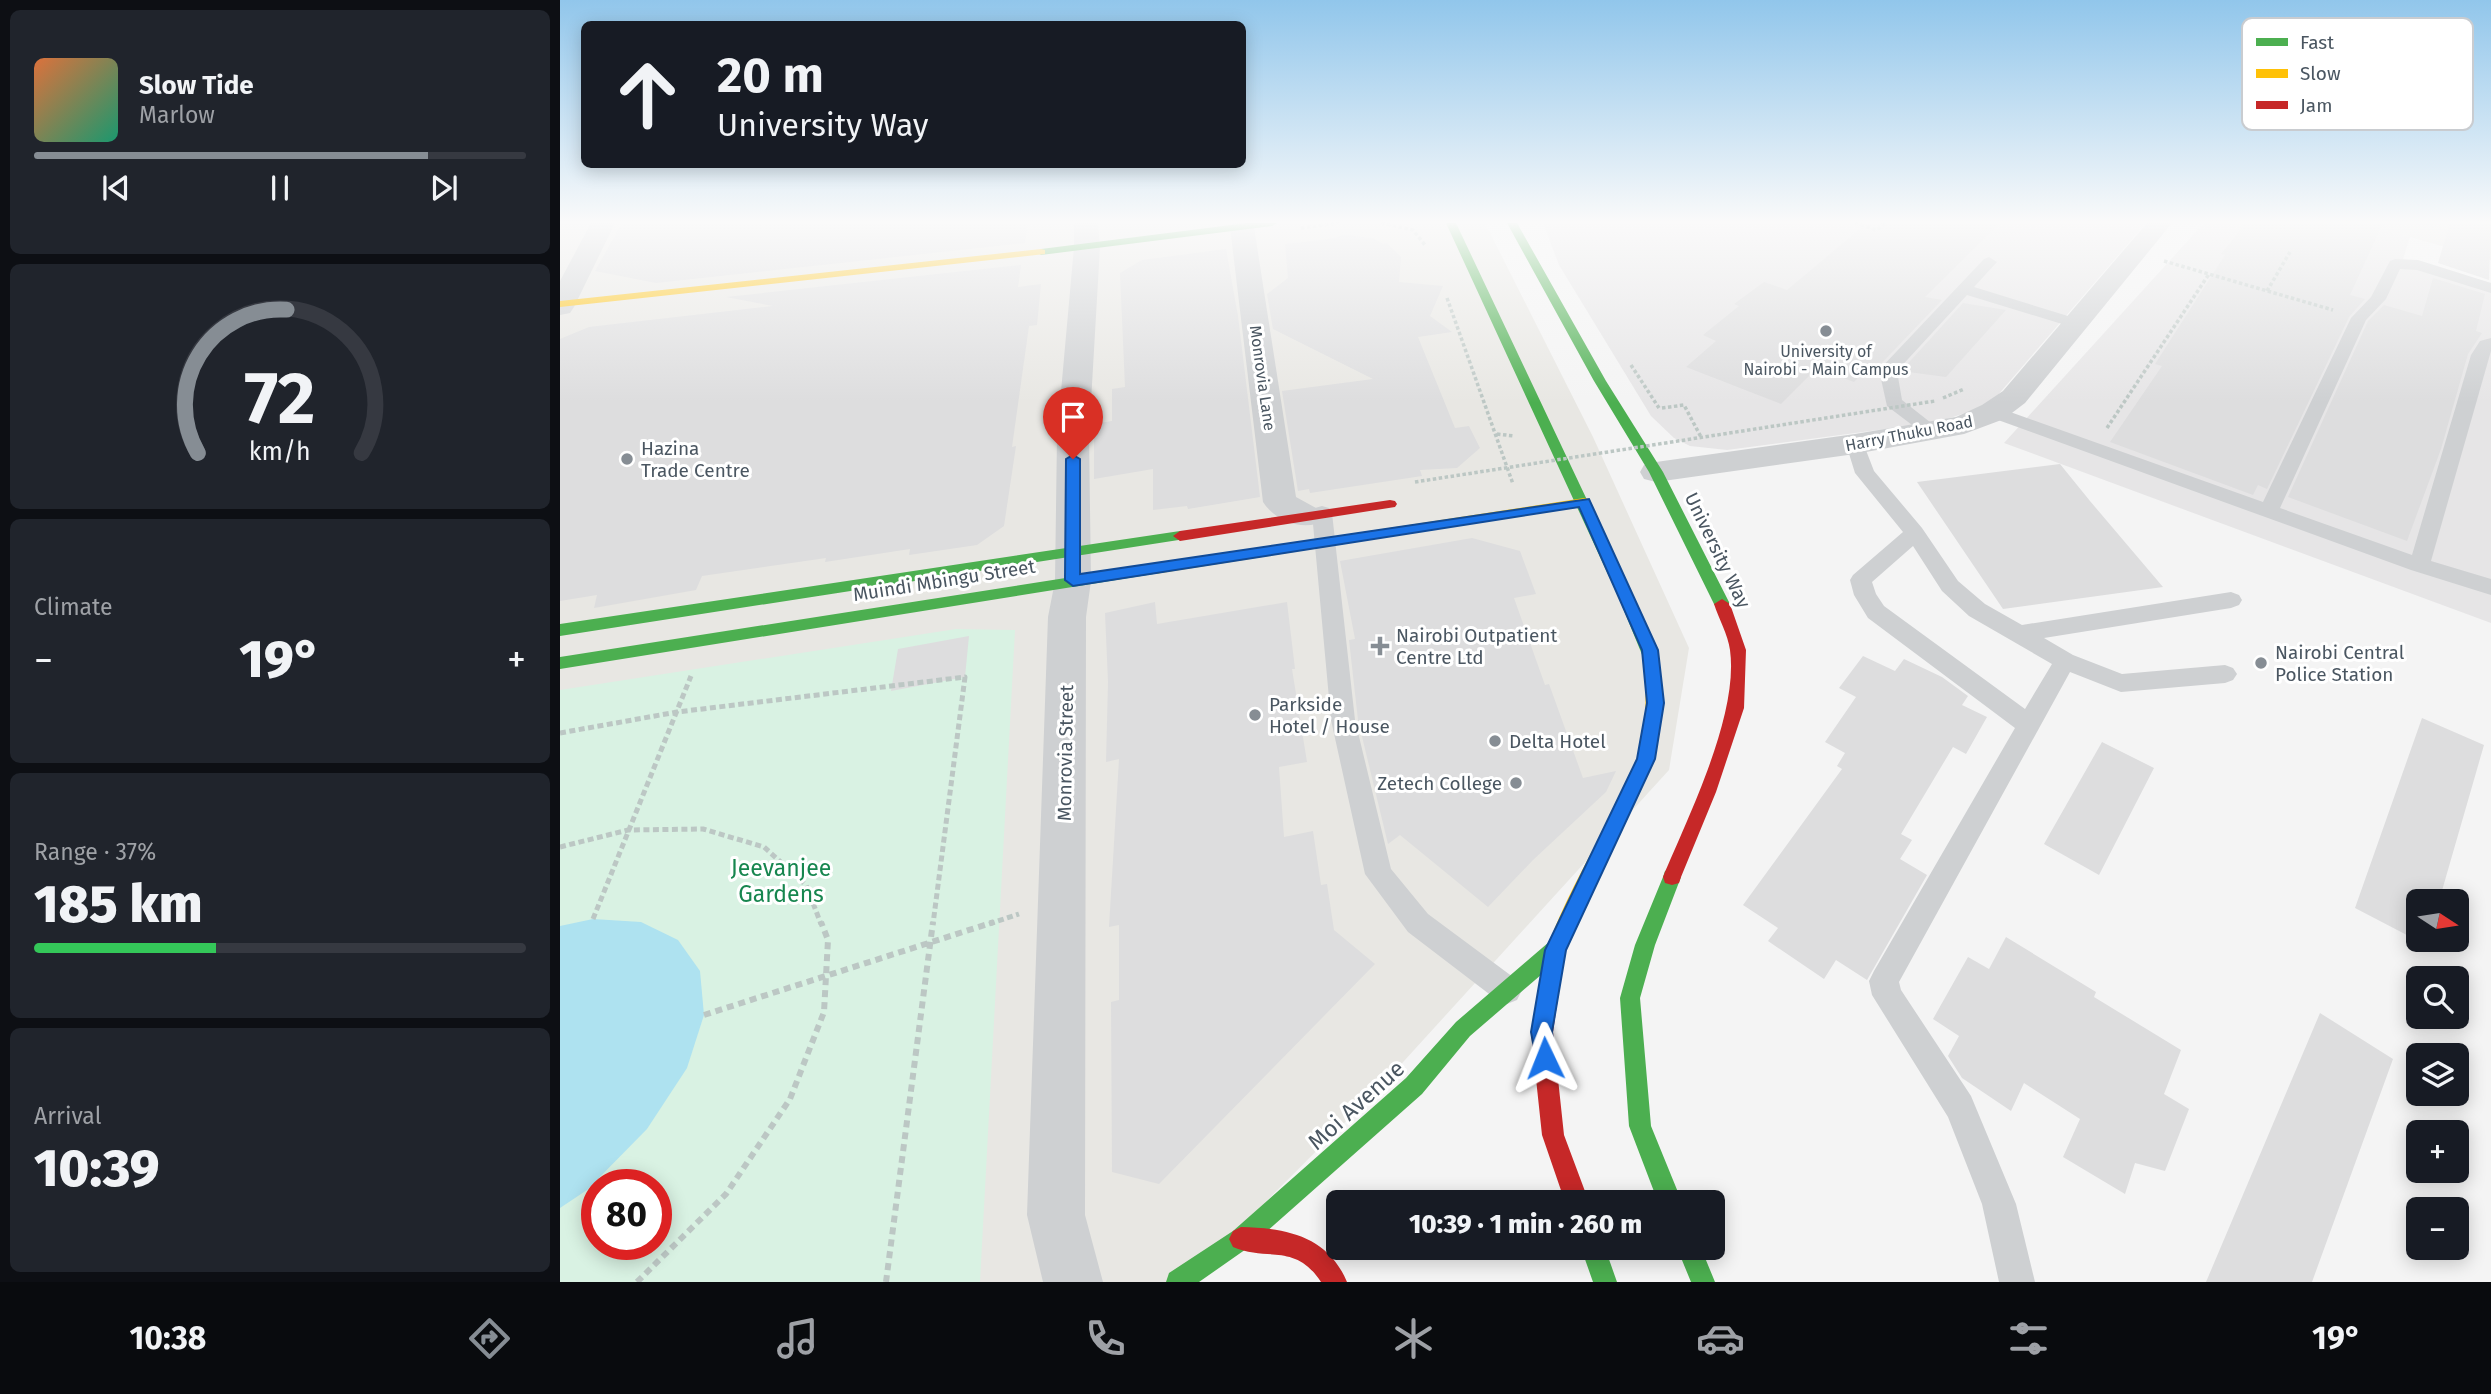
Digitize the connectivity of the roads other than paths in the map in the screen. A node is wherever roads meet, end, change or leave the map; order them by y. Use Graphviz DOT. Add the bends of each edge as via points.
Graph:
graph roads {
  1 [pos="572,283"];
  2 [pos="728,283"];
  3 [pos="1084,283"];
  4 [pos="1250,283"];
  5 [pos="1477,283"];
  6 [pos="1545,283"];
  7 [pos="1970,283"];
  8 [pos="2110,283"];
  9 [pos="2386,283"];
  10 [pos="1964,289"];
  11 [pos="561,305"];
  12 [pos="2359,318"];
  13 [pos="2075,323"];
  14 [pos="2491,343"];
  15 [pos="1993,412"];
  16 [pos="1931,430"];
  17 [pos="1855,444"];
  18 [pos="1656,472"];
  19 [pos="1572,478"];
  20 [pos="1513,486"];
  21 [pos="1404,502"];
  22 [pos="1584,502"];
  23 [pos="2269,510"];
  24 [pos="1313,515"];
  25 [pos="1915,533"];
  26 [pos="1326,540"];
  27 [pos="1073,565"];
  28 [pos="2419,565"];
  29 [pos="2491,587"];
  30 [pos="2231,600"];
  31 [pos="560,630"];
  32 [pos="2019,634"];
  33 [pos="2064,661"];
  34 [pos="560,663"];
  35 [pos="2225,674"];
  36 [pos="2029,725"];
  37 [pos="1556,950"];
  38 [pos="1507,990"];
  39 [pos="1573,1190"];
  40 [pos="1666,1190"];
  41 [pos="1241,1238"];
  42 [pos="1597,1260"];
  43 [pos="1694,1260"];
  44 [pos="1073,1282"];
  45 [pos="1178,1282"];
  46 [pos="1335,1282"];
  47 [pos="1605,1282"];
  48 [pos="1703,1282"];
  49 [pos="2017,1282"];
  1 -- 11 [label="street"];
  2 -- 11 [label="main road"];
  3 -- 27 [label="street, Monrovia Street" via="1073,436"];
  4 -- 24 [label="street, Monrovia Lane" via="1280,502"];
  5 -- 19 [label="main road"];
  6 -- 18 [label="main road, University Way"];
  7 -- 10 [label="lane"];
  8 -- 13 [label="street, Harry Thuku Road"];
  9 -- 12 [label="lane" via="2378,299"];
  10 -- 13 [label="lane"];
  10 -- 16 [label="lane" via="1888,370 1893,402"];
  12 -- 23 [label="lane"];
  13 -- 15 [label="street, Harry Thuku Road" via="2014,397"];
  14 -- 28 [label="lane" via="2480,355"];
  15 -- 16 [label="street, Harry Thuku Road" via="1964,425"];
  15 -- 23 [label="lane"];
  16 -- 17 [label="street, Harry Thuku Road"];
  17 -- 18 [label="street, Harry Thuku Road"];
  17 -- 25 [label="lane" via="1866,473"];
  18 -- 40 [label="main road, University Way" via="1727,613 1738,650 1736,708 1645,945 1630,998 1640,1126"];
  19 -- 20 [label="main road"];
  19 -- 22 [label="main road"];
  21 -- 24 [label="main road, Muindi Mbingu Street"];
  22 -- 26 [label="main road, Muindi Mbingu Street"];
  22 -- 37 [label="main road" via="1650,650 1656,703 1646,759"];
  23 -- 28 [label="lane"];
  24 -- 26 [label="lane"];
  24 -- 27 [label="main road, Muindi Mbingu Street"];
  25 -- 32 [label="lane" via="1950,586 1977,610"];
  25 -- 36 [label="lane" via="1861,580 1865,595 1876,612"];
  26 -- 27 [label="main road, Muindi Mbingu Street"];
  26 -- 38 [label="lane" via="1343,720 1378,874 1418,923"];
  27 -- 31 [label="main road, Muindi Mbingu Street"];
  27 -- 34 [label="main road, Muindi Mbingu Street"];
  27 -- 44 [label="street, Monrovia Street" via="1067,617 1056,1215"];
  28 -- 29 [label="lane"];
  30 -- 32 [label="lane"];
  32 -- 33 [label="lane"];
  33 -- 35 [label="lane" via="2121,683"];
  33 -- 36 [label="lane"];
  36 -- 49 [label="lane" via="1884,981 1887,995 1960,1107 1999,1204"];
  37 -- 38 [label="main road, Moi Avenue"];
  37 -- 39 [label="main road" via="1542,1032 1553,1135"];
  38 -- 41 [label="main road, Moi Avenue" via="1463,1029 1414,1086"];
  41 -- 45 [label="main road, Moi Avenue"];
  41 -- 46 [label="main road" via="1284,1240 1313,1252 1327,1265"];
  42 -- 47 [label="main road"];
  43 -- 48 [label="main road"];
}
